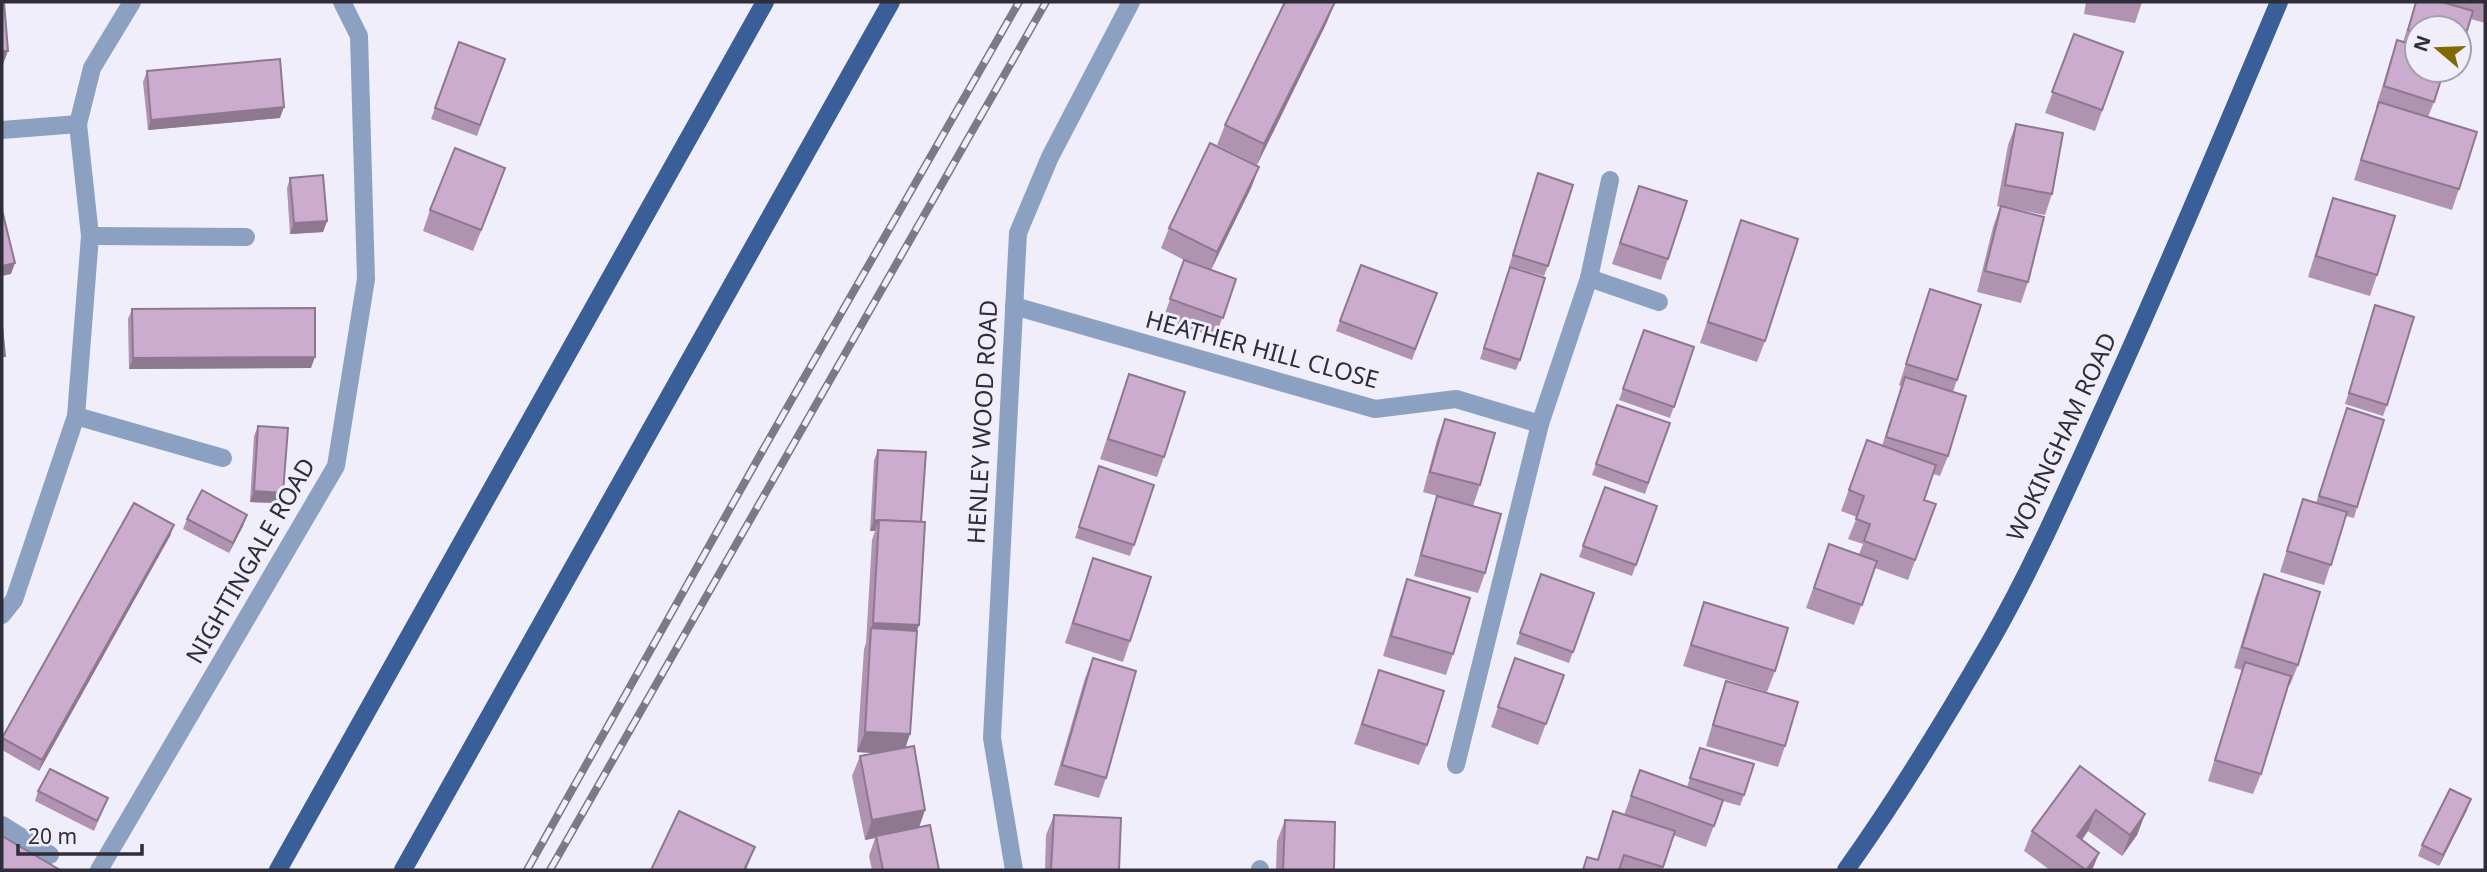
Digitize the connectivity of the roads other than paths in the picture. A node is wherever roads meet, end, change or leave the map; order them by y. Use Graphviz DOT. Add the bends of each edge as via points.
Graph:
graph roads {
  1 [pos="132,2"];
  2 [pos="342,2"];
  3 [pos="765,2"];
  4 [pos="891,2"];
  5 [pos="1131,2"];
  6 [pos="2279,2"];
  7 [pos="78,124"];
  8 [pos="2,130"];
  9 [pos="1611,180"];
  10 [pos="90,236"];
  11 [pos="246,237"];
  12 [pos="1589,278"];
  13 [pos="1659,302"];
  14 [pos="1014,306"];
  15 [pos="76,416"];
  16 [pos="1540,424"];
  17 [pos="223,458"];
  18 [pos="8,599"];
  19 [pos="2,615"];
  20 [pos="1456,765"];
  21 [pos="2,825"];
  22 [pos="50,855"];
  23 [pos="99,870"];
  24 [pos="278,870"];
  25 [pos="404,870"];
  26 [pos="1014,870"];
  27 [pos="1846,870"];
  1 -- 7 [label="street" via="92,68"];
  2 -- 23 [label="street, NIGHTINGALE ROAD" via="359,36 366,279 336,466"];
  3 -- 24 [label="main road"];
  4 -- 25 [label="main road"];
  5 -- 14 [label="street, HENLEY WOOD ROAD" via="1050,157 1018,233"];
  6 -- 27 [label="main road, WOKINGHAM ROAD" via="2042,542 1956,701"];
  7 -- 8 [label="street"];
  7 -- 10 [label="street"];
  9 -- 12 [label="street"];
  10 -- 11 [label="street"];
  10 -- 15 [label="street"];
  12 -- 13 [label="street"];
  12 -- 16 [label="street"];
  14 -- 16 [label="street, HEATHER HILL CLOSE" via="1375,410 1456,399"];
  14 -- 26 [label="street, HENLEY WOOD ROAD" via="992,738"];
  15 -- 17 [label="street"];
  15 -- 18 [label="street"];
  16 -- 20 [label="street"];
  18 -- 19 [label="street"];
  21 -- 22 [label="street"];
}
